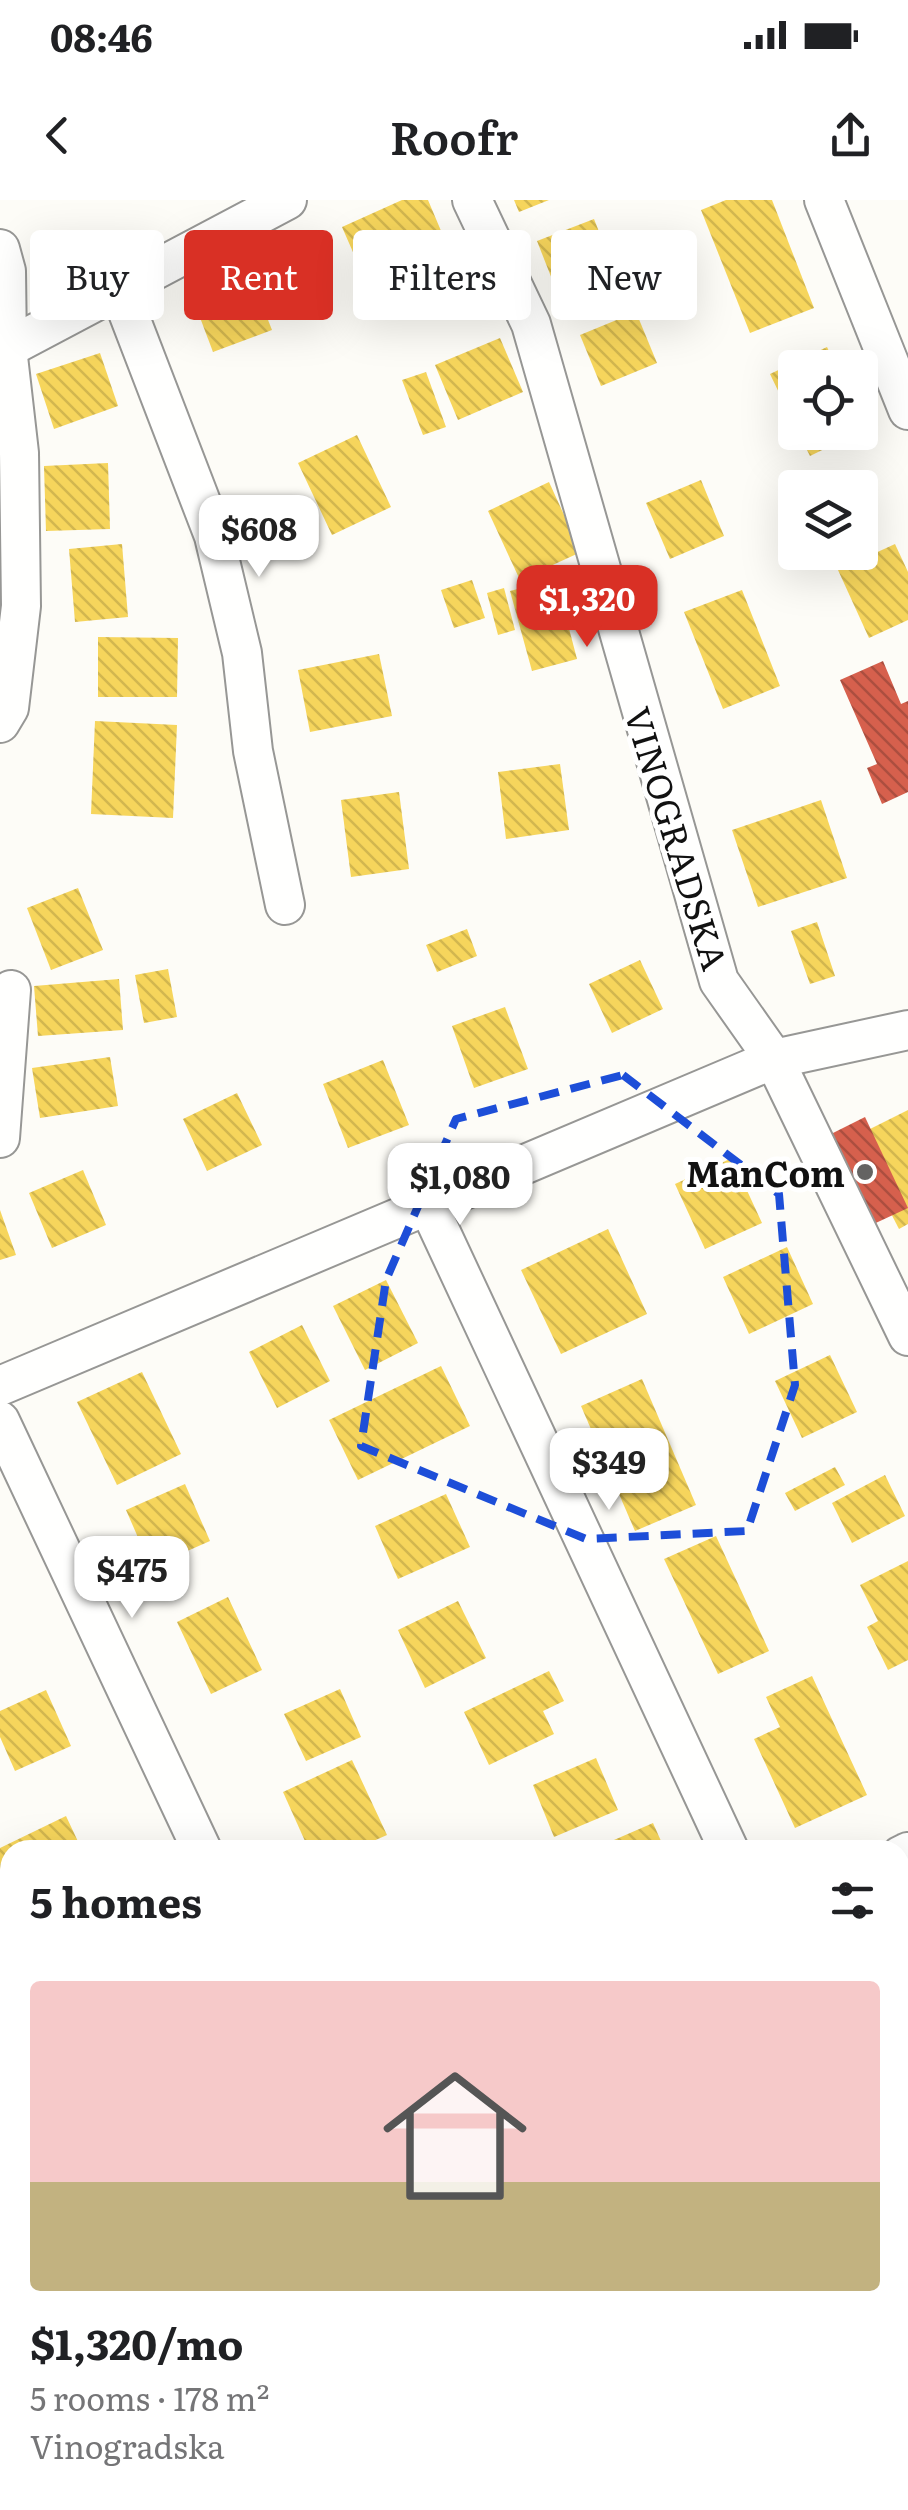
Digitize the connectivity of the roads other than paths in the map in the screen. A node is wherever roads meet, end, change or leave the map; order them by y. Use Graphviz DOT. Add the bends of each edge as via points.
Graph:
graph roads {
  1 [pos="287,200"];
  2 [pos="472,200"];
  3 [pos="824,200"];
  4 [pos="0,249"];
  5 [pos="164,265"];
  6 [pos="60,320"];
  7 [pos="130,320"];
  8 [pos="3,350"];
  9 [pos="908,410"];
  10 [pos="0,722"];
  11 [pos="284,904"];
  12 [pos="12,990"];
  13 [pos="908,1030"];
  14 [pos="774,1059"];
  15 [pos="0,1138"];
  16 [pos="428,1205"];
  17 [pos="908,1336"];
  18 [pos="0,1386"];
  19 [pos="0,1420"];
  20 [pos="197,1840"];
  21 [pos="724,1840"];
  1 -- 5 [label="street"];
  2 -- 14 [label="street, VINOGRADSKA" via="531,324 719,982"];
  3 -- 9 [label="street"];
  4 -- 8 [label="street" via="6,272"];
  6 -- 8 [label="street"];
  7 -- 11 [label="street" via="214,536 242,653 253,751"];
  8 -- 10 [label="street" via="18,453 21,606 9,708"];
  12 -- 15 [label="street"];
  13 -- 14 [label="street"];
  14 -- 16 [label="street"];
  14 -- 17 [label="street, VINOGRADSKA"];
  16 -- 18 [label="street"];
  16 -- 21 [label="street"];
  19 -- 20 [label="street"];
}
